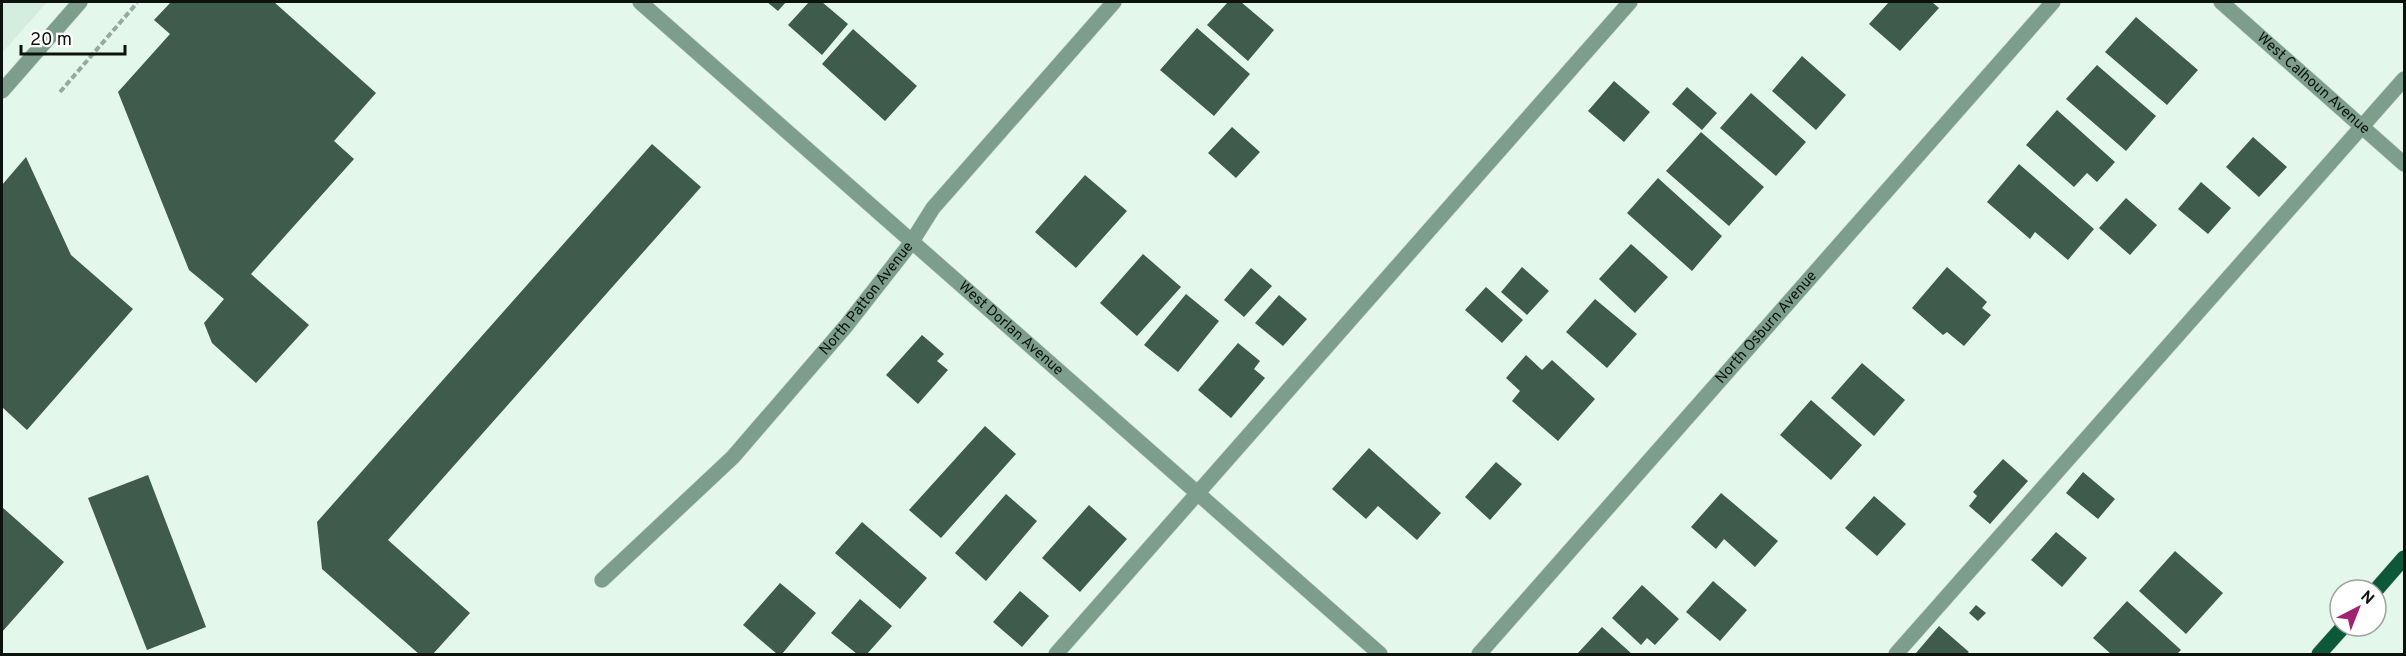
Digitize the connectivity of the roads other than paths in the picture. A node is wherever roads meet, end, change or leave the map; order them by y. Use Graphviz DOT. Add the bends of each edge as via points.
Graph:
graph roads {
  1 [pos="80,2"];
  2 [pos="640,2"];
  3 [pos="1114,2"];
  4 [pos="1630,2"];
  5 [pos="2053,2"];
  6 [pos="2221,2"];
  7 [pos="2404,79"];
  8 [pos="2,91"];
  9 [pos="2363,128"];
  10 [pos="2404,164"];
  11 [pos="911,243"];
  12 [pos="1195,494"];
  13 [pos="2404,558"];
  14 [pos="2386,578"];
  15 [pos="602,580"];
  16 [pos="2333,638"];
  17 [pos="1056,654"];
  18 [pos="1380,654"];
  19 [pos="1479,654"];
  20 [pos="1896,654"];
  21 [pos="2319,654"];
  1 -- 8 [label="street"];
  2 -- 11 [label="street, West Dorlan Avenue"];
  3 -- 11 [label="street, North Patton Avenue" via="933,208"];
  4 -- 12 [label="street"];
  5 -- 19 [label="street, North Osburn Avenue"];
  6 -- 9 [label="street, West Calhoun Avenue"];
  7 -- 9 [label="street"];
  9 -- 10 [label="street, West Calhoun Avenue"];
  9 -- 20 [label="street"];
  11 -- 12 [label="street, West Dorlan Avenue"];
  11 -- 15 [label="street, North Patton Avenue" via="846,326 733,457"];
  12 -- 17 [label="street"];
  12 -- 18 [label="street, West Dorlan Avenue"];
  13 -- 14 [label="main road"];
  16 -- 21 [label="main road"];
}
